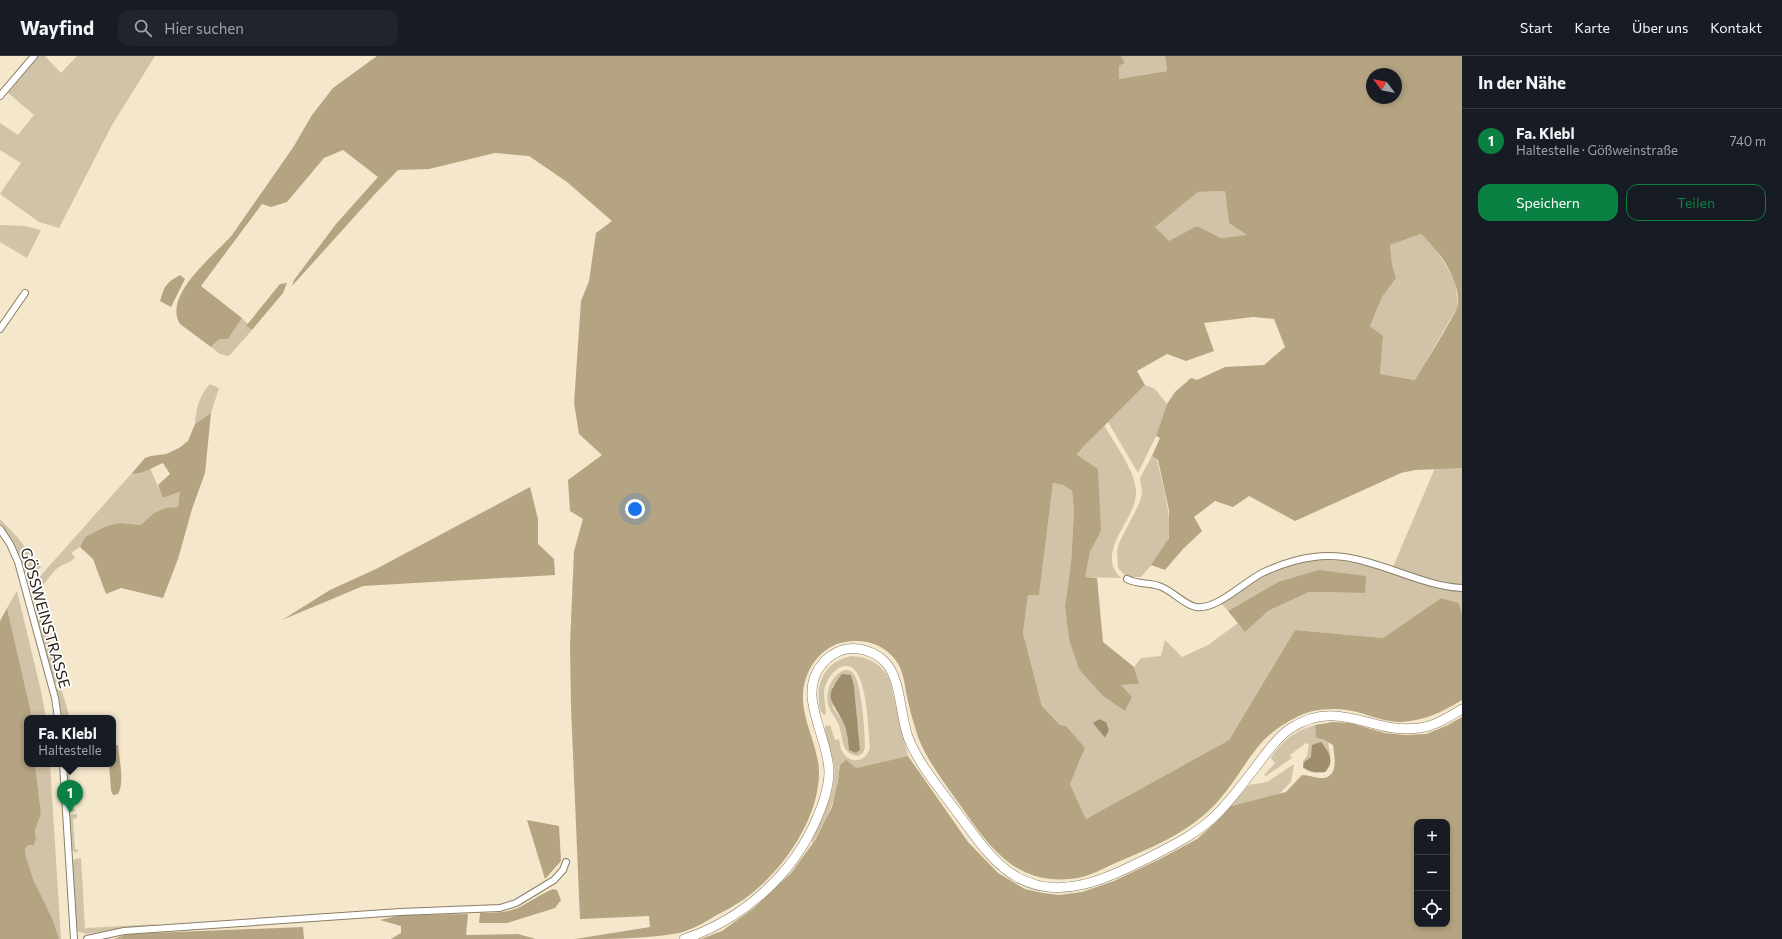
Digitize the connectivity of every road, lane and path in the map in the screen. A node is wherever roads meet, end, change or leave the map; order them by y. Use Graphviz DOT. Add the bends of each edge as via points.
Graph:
graph roads {
  1 [pos="34,56"];
  2 [pos="0,96"];
  3 [pos="25,293"];
  4 [pos="0,329"];
  5 [pos="0,528"];
  6 [pos="1127,579"];
  7 [pos="1462,588"];
  8 [pos="1462,709"];
  9 [pos="58,715"];
  10 [pos="63,767"];
  11 [pos="566,862"];
  12 [pos="74,939"];
  13 [pos="87,939"];
  14 [pos="684,939"];
  1 -- 2 [label="street"];
  3 -- 4 [label="street"];
  5 -- 9 [label="street, GÖSSWEINSTRASSE" via="15,553 23,578"];
  6 -- 7 [label="street" via="1140,584 1160,586 1190,605 1201,607 1214,603 1261,573 1284,563 1315,557 1344,557 1369,562 1451,588"];
  8 -- 14 [label="main road" via="1434,725 1421,728 1390,728 1341,716 1308,720 1291,728 1278,740 1219,812 1193,834 1108,877 1072,887 1057,888 1031,884 1018,878 991,856 932,778 913,748 891,669 878,656 866,650 845,650 833,654 824,662 816,672 813,682 813,705 825,746 829,773 822,807 805,843 784,871 758,898 713,927"];
  10 -- 12 [label="street"];
  11 -- 13 [label="street" via="554,880 516,903 500,908 392,912 124,931"];
}
